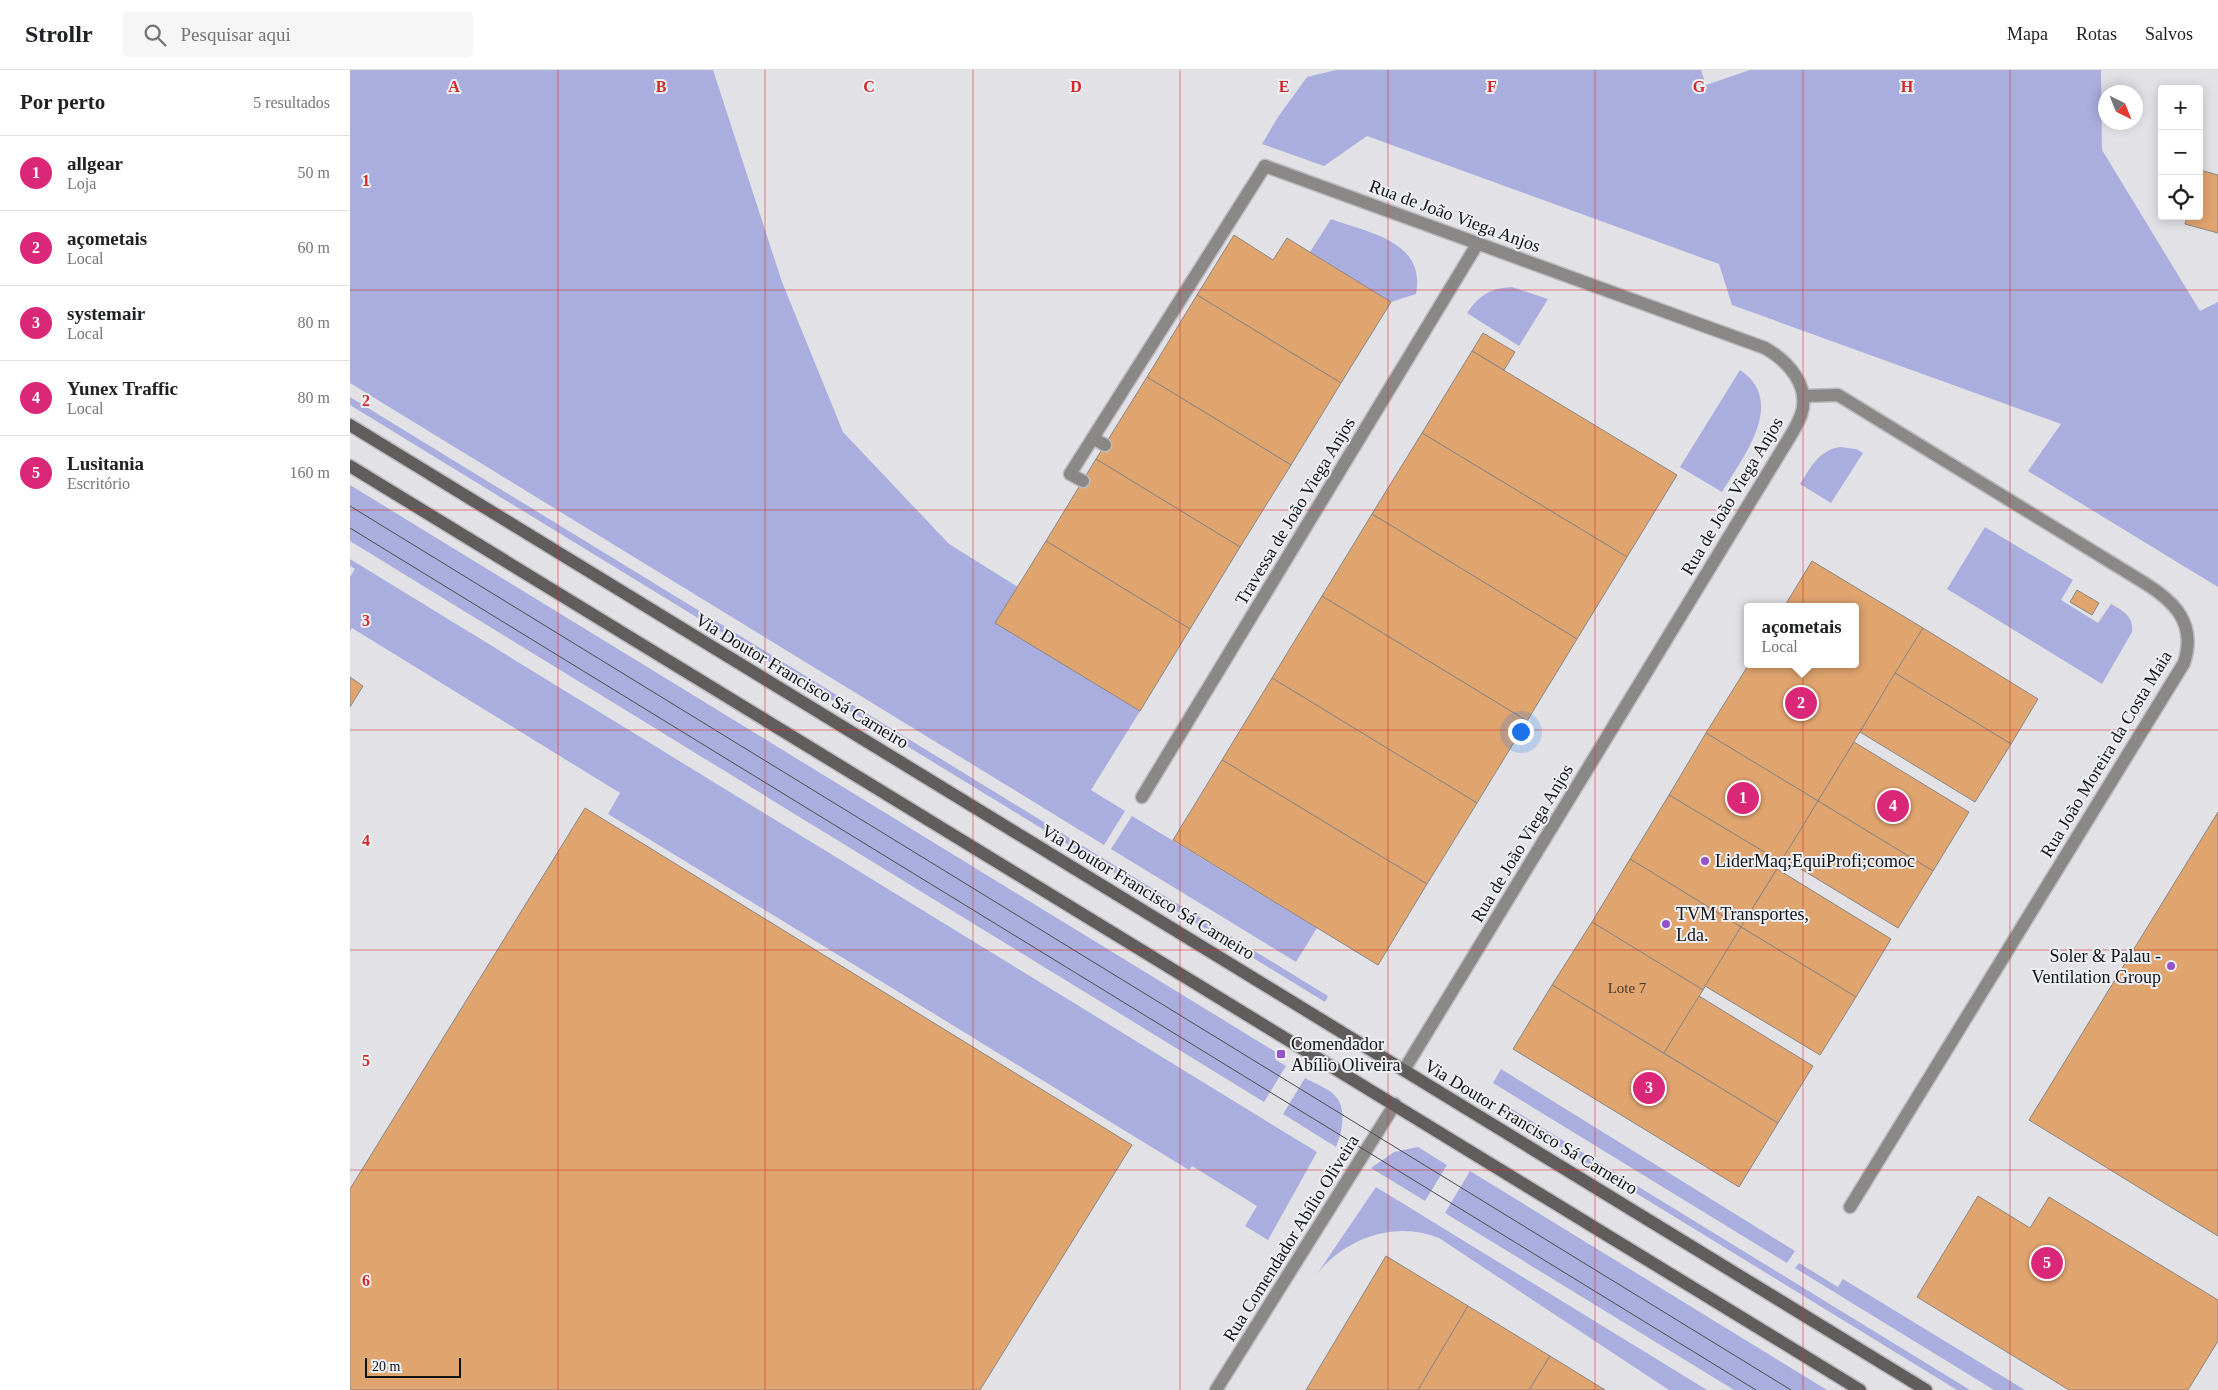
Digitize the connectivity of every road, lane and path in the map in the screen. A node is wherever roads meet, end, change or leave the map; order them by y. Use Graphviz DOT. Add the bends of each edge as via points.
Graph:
graph roads {
  1 [pos="1478,243"];
  2 [pos="1802,396"];
  3 [pos="350,425"];
  4 [pos="1093,438"];
  5 [pos="1105,445"];
  6 [pos="350,466"];
  7 [pos="1083,481"];
  8 [pos="1142,797"];
  9 [pos="1404,1070"];
  10 [pos="1395,1104"];
  11 [pos="1850,1207"];
  12 [pos="1216,1390"];
  13 [pos="1860,1390"];
  14 [pos="1926,1390"];
  1 -- 2 [label="street, Rua de João Viega Anjos" via="1765,348 1789,365 1800,382"];
  1 -- 4 [label="street, Rua de João Viega Anjos" via="1265,166 1171,325"];
  1 -- 8 [label="street, Travessa de João Viega Anjos"];
  2 -- 9 [label="street, Rua de João Viega Anjos" via="1801,414 1783,447"];
  2 -- 11 [label="street, Rua João Moreira da Costa Maia" via="1838,395 2143,582 2171,602 2183,619 2187,635 2184,663"];
  3 -- 9 [label="main road, Via Doutor Francisco Sá Carneiro"];
  4 -- 5 [label="street"];
  4 -- 7 [label="street" via="1070,474"];
  6 -- 10 [label="main road" via="1300,1049"];
  9 -- 14 [label="main road, Via Doutor Francisco Sá Carneiro"];
  10 -- 12 [label="street, Rua Comendador Abílio Oliveira"];
  10 -- 13 [label="main road"];
}
